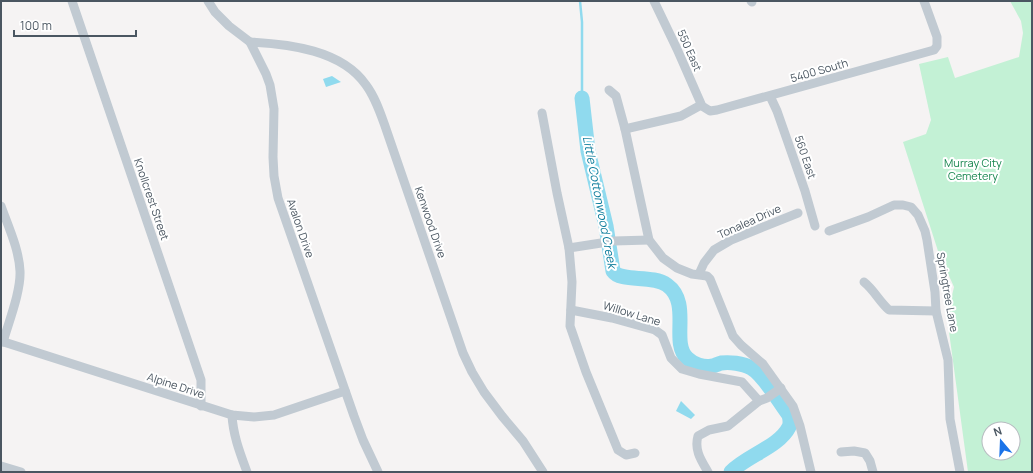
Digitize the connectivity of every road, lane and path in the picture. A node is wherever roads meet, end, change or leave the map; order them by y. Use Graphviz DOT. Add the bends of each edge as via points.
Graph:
graph roads {
  1 [pos="72,1"];
  2 [pos="208,1"];
  3 [pos="654,1"];
  4 [pos="924,1"];
  5 [pos="250,42"];
  6 [pos="609,90"];
  7 [pos="770,96"];
  8 [pos="703,107"];
  9 [pos="542,114"];
  10 [pos="625,129"];
  11 [pos="1,206"];
  12 [pos="798,213"];
  13 [pos="815,226"];
  14 [pos="829,231"];
  15 [pos="649,240"];
  16 [pos="569,248"];
  17 [pos="699,274"];
  18 [pos="864,282"];
  19 [pos="571,310"];
  20 [pos="936,311"];
  21 [pos="2,342"];
  22 [pos="778,389"];
  23 [pos="345,391"];
  24 [pos="763,399"];
  25 [pos="201,406"];
  26 [pos="232,415"];
  27 [pos="841,452"];
  28 [pos="635,453"];
  29 [pos="1,466"];
  30 [pos="21,472"];
  31 [pos="247,472"];
  32 [pos="378,472"];
  33 [pos="544,472"];
  34 [pos="708,472"];
  35 [pos="811,472"];
  36 [pos="873,472"];
  37 [pos="960,472"];
  1 -- 25 [label="street, Knollcrest Street" via="201,380"];
  2 -- 5 [label="street, Avalon Drive" via="215,12"];
  3 -- 8 [label="street, 550 East"];
  4 -- 7 [label="street, 5400 South" via="937,37 937,46 930,52"];
  5 -- 23 [label="street, Avalon Drive" via="266,74 272,95 272,157 278,198"];
  5 -- 33 [label="street, Kenwood Drive" via="324,54 353,70 366,84 380,112 472,372"];
  6 -- 10 [label="street" via="616,96"];
  7 -- 8 [label="street, 5400 South" via="718,110 710,111"];
  7 -- 13 [label="street, 560 East"];
  8 -- 10 [label="street" via="681,116"];
  9 -- 16 [label="street"];
  10 -- 15 [label="street"];
  11 -- 21 [label="street" via="19,259 20,271 19,287"];
  12 -- 17 [label="street, Tonalea Drive" via="731,240 714,250"];
  14 -- 20 [label="street, Springtree Lane" via="894,205 914,209 925,231"];
  15 -- 16 [label="street"];
  15 -- 17 [label="street" via="670,263 686,272"];
  16 -- 19 [label="street"];
  17 -- 22 [label="street" via="707,276 713,285 734,336 763,364"];
  18 -- 20 [label="street" via="889,310"];
  19 -- 24 [label="street, Willow Lane" via="655,330 662,335 671,358 682,369 742,382"];
  19 -- 28 [label="street" via="570,326 618,450 626,455"];
  20 -- 37 [label="street, Springtree Lane" via="948,360 950,420"];
  21 -- 25 [label="street, Alpine Drive"];
  22 -- 24 [label="street"];
  22 -- 35 [label="street" via="797,413"];
  23 -- 26 [label="street, Alpine Drive" via="274,415"];
  23 -- 32 [label="street, Avalon Drive"];
  24 -- 34 [label="street" via="728,426 709,430 698,436 697,454"];
  25 -- 26 [label="street, Alpine Drive"];
  26 -- 31 [label="street" via="237,443"];
  27 -- 36 [label="street" via="865,453"];
  29 -- 30 [label="street"];
}
